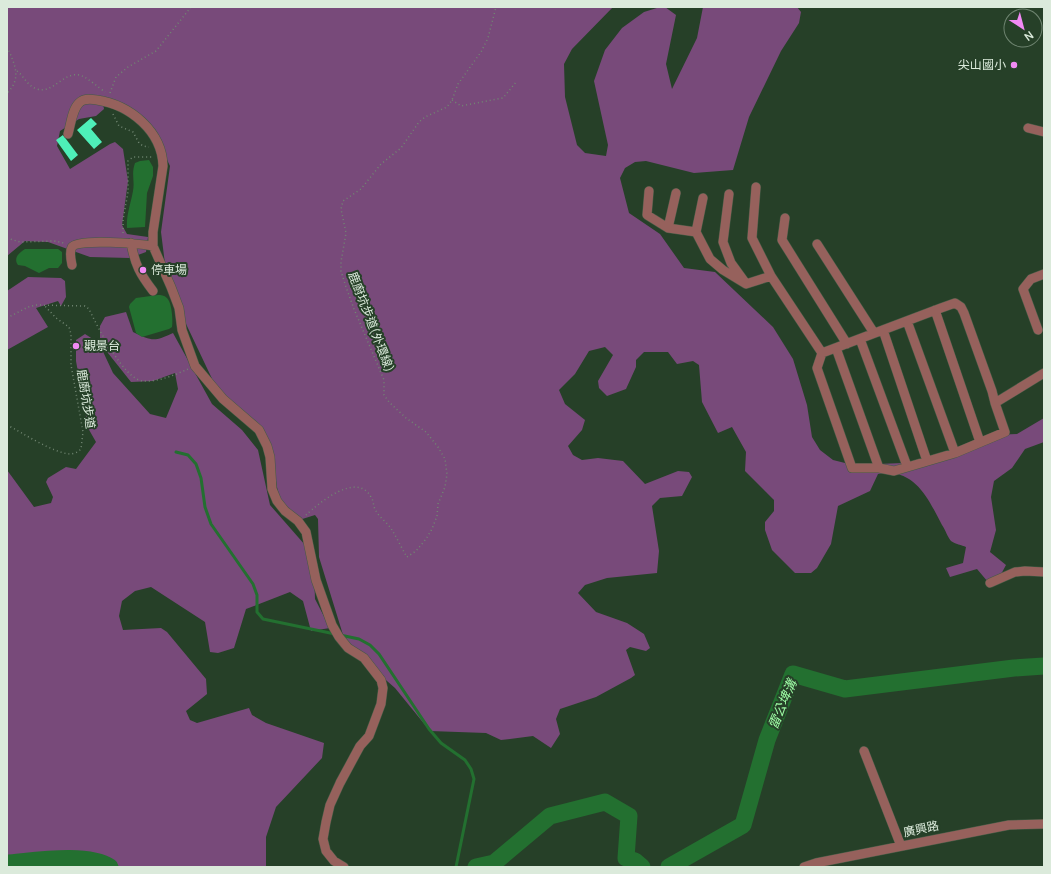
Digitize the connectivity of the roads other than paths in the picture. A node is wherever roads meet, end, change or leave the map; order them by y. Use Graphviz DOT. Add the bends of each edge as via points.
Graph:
graph roads {
  1 [pos="1028,128"];
  2 [pos="1044,132"];
  3 [pos="68,134"];
  4 [pos="756,188"];
  5 [pos="649,190"];
  6 [pos="676,193"];
  7 [pos="729,194"];
  8 [pos="703,198"];
  9 [pos="785,218"];
  10 [pos="668,228"];
  11 [pos="696,232"];
  12 [pos="126,243"];
  13 [pos="817,244"];
  14 [pos="153,246"];
  15 [pos="72,266"];
  16 [pos="1044,274"];
  17 [pos="771,276"];
  18 [pos="746,284"];
  19 [pos="153,291"];
  20 [pos="935,310"];
  21 [pos="907,321"];
  22 [pos="883,330"];
  23 [pos="1038,330"];
  24 [pos="874,333"];
  25 [pos="860,339"];
  26 [pos="847,344"];
  27 [pos="836,348"];
  28 [pos="822,353"];
  29 [pos="1044,373"];
  30 [pos="995,403"];
  31 [pos="980,442"];
  32 [pos="955,453"];
  33 [pos="927,461"];
  34 [pos="907,466"];
  35 [pos="879,468"];
  36 [pos="1044,572"];
  37 [pos="990,583"];
  38 [pos="864,751"];
  39 [pos="1044,824"];
  40 [pos="901,846"];
  41 [pos="816,865"];
  42 [pos="344,867"];
  43 [pos="804,867"];
  1 -- 2 [label="street"];
  3 -- 14 [label="street" via="75,109 80,101 87,99 110,99 146,126 159,144 163,156"];
  4 -- 17 [label="street" via="752,238"];
  5 -- 10 [label="street" via="647,214"];
  6 -- 10 [label="street"];
  7 -- 18 [label="street" via="723,242 731,263"];
  8 -- 11 [label="street"];
  9 -- 26 [label="street" via="782,240"];
  10 -- 11 [label="street"];
  11 -- 18 [label="street" via="710,259"];
  12 -- 14 [label="street"];
  12 -- 15 [label="street" via="76,244 70,251"];
  12 -- 19 [label="street" via="140,273"];
  13 -- 24 [label="street"];
  14 -- 42 [label="street" via="172,287 179,308 182,330 195,366 223,399 259,430 270,457 272,489 277,501 306,532 316,580 333,628 348,648 364,658 384,688 369,736 360,746 340,783 326,822 323,838 326,851 334,861"];
  16 -- 23 [label="street" via="1031,279 1023,289"];
  17 -- 18 [label="street"];
  17 -- 28 [label="street"];
  20 -- 21 [label="street"];
  20 -- 30 [label="street" via="955,303 961,307"];
  20 -- 31 [label="street"];
  21 -- 22 [label="street"];
  21 -- 32 [label="street"];
  22 -- 24 [label="street"];
  22 -- 33 [label="street"];
  24 -- 25 [label="street"];
  25 -- 26 [label="street"];
  25 -- 34 [label="street"];
  26 -- 27 [label="street"];
  27 -- 28 [label="street"];
  27 -- 35 [label="street"];
  28 -- 35 [label="street" via="817,368 852,468"];
  29 -- 30 [label="street"];
  30 -- 31 [label="street" via="1005,432"];
  31 -- 32 [label="street"];
  32 -- 33 [label="street"];
  33 -- 34 [label="street"];
  34 -- 35 [label="street" via="894,471"];
  36 -- 37 [label="street" via="1015,572"];
  38 -- 40 [label="street"];
  39 -- 40 [label="street, 廣興路" via="1009,825"];
  40 -- 41 [label="street, 廣興路"];
  41 -- 43 [label="street, 廣興路"];
}
